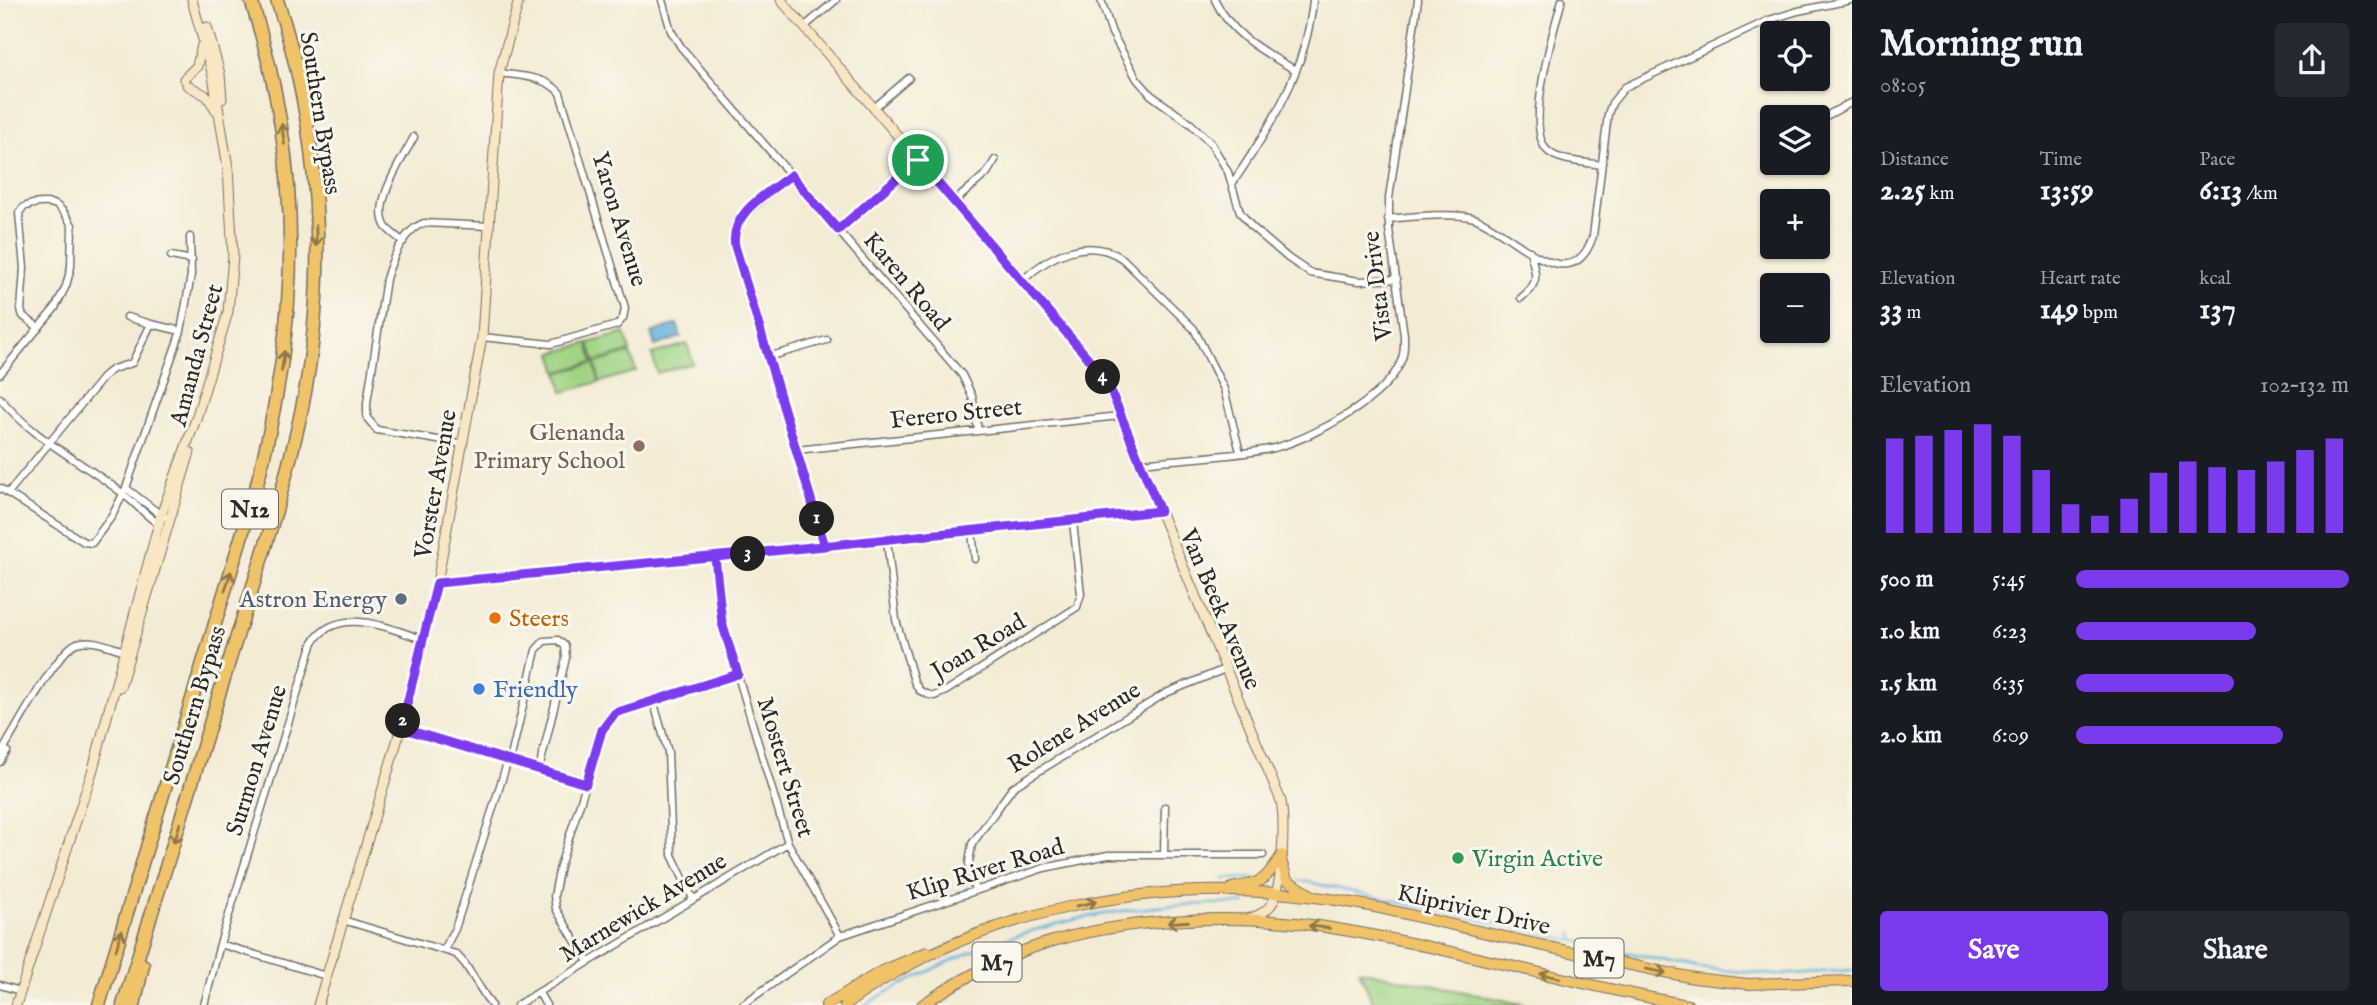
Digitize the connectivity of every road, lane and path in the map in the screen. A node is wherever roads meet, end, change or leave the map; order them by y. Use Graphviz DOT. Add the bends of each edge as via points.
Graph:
graph roads {
  1 [pos="192,0"];
  2 [pos="197,0"];
  3 [pos="251,0"];
  4 [pos="277,0"];
  5 [pos="519,0"];
  6 [pos="662,0"];
  7 [pos="781,0"];
  8 [pos="836,0"];
  9 [pos="1101,0"];
  10 [pos="1216,0"];
  11 [pos="1313,0"];
  12 [pos="1418,0"];
  13 [pos="1562,0"];
  14 [pos="1851,0"];
  15 [pos="804,27"];
  16 [pos="203,35"];
  17 [pos="1296,69"];
  18 [pos="499,73"];
  19 [pos="909,78"];
  20 [pos="1852,102"];
  21 [pos="874,108"];
  22 [pos="1830,114"];
  23 [pos="220,118"];
  24 [pos="414,138"];
  25 [pos="918,160"];
  26 [pos="995,160"];
  27 [pos="1601,165"];
  28 [pos="791,175"];
  29 [pos="1232,184"];
  30 [pos="954,202"];
  31 [pos="1388,219"];
  32 [pos="489,226"];
  33 [pos="838,230"];
  34 [pos="190,237"];
  35 [pos="403,242"];
  36 [pos="1530,251"];
  37 [pos="171,256"];
  38 [pos="192,260"];
  39 [pos="1397,279"];
  40 [pos="1022,281"];
  41 [pos="1521,298"];
  42 [pos="127,317"];
  43 [pos="150,324"];
  44 [pos="38,327"];
  45 [pos="181,331"];
  46 [pos="482,337"];
  47 [pos="827,340"];
  48 [pos="768,357"];
  49 [pos="0,374"];
  50 [pos="0,398"];
  51 [pos="202,404"];
  52 [pos="1120,416"];
  53 [pos="978,430"];
  54 [pos="49,444"];
  55 [pos="462,444"];
  56 [pos="796,450"];
  57 [pos="1240,452"];
  58 [pos="1140,463"];
  59 [pos="0,488"];
  60 [pos="125,491"];
  61 [pos="8,493"];
  62 [pos="1160,511"];
  63 [pos="164,522"];
  64 [pos="1073,522"];
  65 [pos="972,532"];
  66 [pos="887,540"];
  67 [pos="825,546"];
  68 [pos="715,557"];
  69 [pos="975,559"];
  70 [pos="437,583"];
  71 [pos="423,639"];
  72 [pos="127,652"];
  73 [pos="1224,669"];
  74 [pos="738,674"];
  75 [pos="653,700"];
  76 [pos="401,728"];
  77 [pos="7,746"];
  78 [pos="0,755"];
  79 [pos="509,761"];
  80 [pos="0,762"];
  81 [pos="539,770"];
  82 [pos="586,784"];
  83 [pos="1164,807"];
  84 [pos="788,843"];
  85 [pos="1164,853"];
  86 [pos="1263,855"];
  87 [pos="1281,858"];
  88 [pos="975,891"];
  89 [pos="1211,891"];
  90 [pos="159,893"];
  91 [pos="1276,893"];
  92 [pos="1315,897"];
  93 [pos="693,899"];
  94 [pos="343,920"];
  95 [pos="1246,920"];
  96 [pos="840,936"];
  97 [pos="220,944"];
  98 [pos="945,949"];
  99 [pos="444,950"];
  100 [pos="588,962"];
  101 [pos="326,976"];
  102 [pos="1852,981"];
  103 [pos="0,985"];
  104 [pos="20,991"];
  105 [pos="538,993"];
  106 [pos="16,1005"];
  107 [pos="97,1005"];
  108 [pos="122,1005"];
  109 [pos="134,1005"];
  110 [pos="204,1005"];
  111 [pos="318,1005"];
  112 [pos="491,1005"];
  113 [pos="517,1005"];
  114 [pos="546,1005"];
  115 [pos="743,1005"];
  116 [pos="826,1005"];
  117 [pos="845,1005"];
  118 [pos="922,1005"];
  119 [pos="1688,1005"];
  1 -- 16 [label="street, Amanda Street"];
  2 -- 51 [label="street, Amanda Street" via="220,75 236,253 231,314"];
  107 -- 3 [label="highway, Southern Bypass / N12, one-way" via="255,492 283,368 291,212 280,115"];
  4 -- 90 [label="highway, Southern Bypass / N12, one-way" via="296,66 310,148 316,280 309,362 282,486"];
  5 -- 18 [label="street, Vorster Avenue"];
  6 -- 28 [label="street, Karen Road" via="681,47"];
  7 -- 15 [label="street, Van Beek Avenue"];
  8 -- 15 [label="street"];
  9 -- 29 [label="street" via="1117,44 1141,84 1203,134"];
  10 -- 17 [label="street" via="1244,38"];
  11 -- 17 [label="street"];
  12 -- 31 [label="street, Vista Drive"];
  13 -- 27 [label="street" via="1539,95 1542,140 1555,156"];
  14 -- 27 [label="street" via="1769,20 1625,88 1608,114"];
  15 -- 21 [label="street, Van Beek Avenue"];
  16 -- 23 [label="street, Amanda Street"];
  16 -- 23 [label="street" via="200,60 186,82 207,96"];
  17 -- 29 [label="street" via="1273,121"];
  18 -- 32 [label="street, Vorster Avenue"];
  18 -- 46 [label="street, Yaron Avenue" via="542,81 560,93 625,308 617,325 551,344"];
  19 -- 21 [label="street"];
  20 -- 22 [label="street"];
  21 -- 25 [label="street, Van Beek Avenue"];
  23 -- 51 [label="street, Amanda Street" via="229,182 232,277 225,323"];
  24 -- 35 [label="street" via="382,206 386,228"];
  25 -- 30 [label="street, Van Beek Avenue"];
  25 -- 33 [label="street"];
  26 -- 30 [label="street"];
  27 -- 36 [label="street" via="1591,243 1573,262 1563,265 1551,264"];
  28 -- 33 [label="street, Karen Road"];
  28 -- 48 [label="street" via="740,218 733,233"];
  29 -- 39 [label="street" via="1245,219 1305,270 1359,282"];
  30 -- 40 [label="street, Van Beek Avenue"];
  31 -- 36 [label="street" via="1474,218"];
  31 -- 39 [label="street, Vista Drive"];
  32 -- 35 [label="street" via="424,223 411,229"];
  32 -- 46 [label="street, Vorster Avenue"];
  33 -- 53 [label="street, Karen Road" via="966,382"];
  34 -- 38 [label="street"];
  35 -- 55 [label="street" via="386,279 367,418 381,431"];
  36 -- 41 [label="street" via="1536,280"];
  37 -- 38 [label="street"];
  38 -- 45 [label="street"];
  39 -- 57 [label="street, Vista Drive" via="1404,352 1388,381 1353,411 1298,439 1274,448"];
  40 -- 52 [label="street, Van Beek Avenue" via="1100,372"];
  40 -- 57 [label="street" via="1048,260 1073,251 1100,249 1123,259 1194,329 1224,389"];
  42 -- 43 [label="street"];
  43 -- 45 [label="street"];
  43 -- 54 [label="street" via="132,363 110,371"];
  44 -- 44 [label="street" via="55,308 71,267 72,225 51,202 25,206 19,213 24,268 21,310"];
  44 -- 49 [label="street"];
  45 -- 60 [label="street"];
  46 -- 55 [label="street, Vorster Avenue"];
  47 -- 48 [label="street"];
  48 -- 56 [label="street"];
  50 -- 54 [label="street"];
  51 -- 63 [label="street, Amanda Street"];
  52 -- 53 [label="street, Ferero Street"];
  52 -- 58 [label="street, Van Beek Avenue"];
  53 -- 56 [label="street, Ferero Street"];
  54 -- 60 [label="street"];
  54 -- 61 [label="street"];
  55 -- 70 [label="street, Vorster Avenue"];
  56 -- 67 [label="street"];
  57 -- 58 [label="street, Vista Drive"];
  58 -- 62 [label="street, Van Beek Avenue"];
  59 -- 61 [label="street"];
  60 -- 61 [label="street" via="96,539 88,544"];
  60 -- 63 [label="street" via="139,510"];
  62 -- 64 [label="street"];
  62 -- 73 [label="street, Van Beek Avenue"];
  63 -- 72 [label="street, Amanda Street"];
  64 -- 65 [label="street"];
  64 -- 66 [label="street, Joan Road" via="1081,594 1077,607 934,696 919,690 911,673 894,612"];
  65 -- 66 [label="street"];
  65 -- 69 [label="street"];
  66 -- 67 [label="street"];
  67 -- 68 [label="street"];
  68 -- 70 [label="street"];
  68 -- 74 [label="street, Mostert Street" via="722,623"];
  70 -- 71 [label="street, Vorster Avenue"];
  71 -- 76 [label="street, Vorster Avenue"];
  71 -- 97 [label="street, Surmon Avenue" via="352,620 315,639"];
  72 -- 77 [label="street" via="93,642 73,645 55,664"];
  72 -- 104 [label="street, Amanda Street"];
  73 -- 87 [label="street, Van Beek Avenue" via="1281,801"];
  73 -- 88 [label="street, Rolene Avenue" via="1166,693 1013,787 972,844 969,863"];
  74 -- 75 [label="street"];
  74 -- 84 [label="street, Mostert Street"];
  75 -- 82 [label="street" via="620,710 607,721"];
  75 -- 93 [label="street" via="668,752 672,855"];
  76 -- 79 [label="street"];
  76 -- 94 [label="street, Vorster Avenue"];
  77 -- 78 [label="street"];
  77 -- 80 [label="street"];
  79 -- 81 [label="street"];
  79 -- 81 [label="street" via="536,650 544,641 558,640 565,646 566,658"];
  79 -- 99 [label="street" via="455,929"];
  81 -- 82 [label="street"];
  82 -- 100 [label="street" via="554,896 556,909"];
  83 -- 85 [label="street"];
  84 -- 93 [label="street, Marnewick Avenue"];
  84 -- 96 [label="street, Mostert Street"];
  85 -- 86 [label="street, Klip River Road"];
  85 -- 88 [label="street, Klip River Road" via="1093,857"];
  87 -- 89 [label="main road" via="1260,882"];
  87 -- 91 [label="street, Van Beek Avenue"];
  87 -- 92 [label="main road" via="1287,880"];
  88 -- 96 [label="street, Klip River Road"];
  89 -- 91 [label="main road, Kliprivier Drive / M7"];
  98 -- 89 [label="main road, M7, one-way" via="991,929 1065,908 1146,894"];
  90 -- 108 [label="highway, Southern Bypass / N12"];
  90 -- 109 [label="highway"];
  91 -- 92 [label="main road, Kliprivier Drive / M7"];
  91 -- 95 [label="street" via="1264,912"];
  92 -- 102 [label="main road, Kliprivier Drive / M7, one-way" via="1694,978 1748,984"];
  93 -- 100 [label="street, Marnewick Avenue"];
  94 -- 99 [label="street"];
  94 -- 101 [label="street, Vorster Avenue"];
  95 -- 118 [label="main road, M7, one-way" via="1162,923 1040,945 969,976"];
  119 -- 95 [label="main road, Kliprivier Drive / M7, one-way" via="1357,933"];
  96 -- 115 [label="street, Klip River Road"];
  97 -- 101 [label="street"];
  97 -- 110 [label="street, Surmon Avenue"];
  98 -- 116 [label="main road" via="910,958"];
  98 -- 117 [label="main road, M7"];
  99 -- 112 [label="street" via="463,960"];
  100 -- 105 [label="street, Marnewick Avenue"];
  101 -- 111 [label="street, Vorster Avenue"];
  103 -- 104 [label="street"];
  104 -- 106 [label="street, Amanda Street"];
  105 -- 113 [label="street, Marnewick Avenue"];
  105 -- 114 [label="street"];
}
